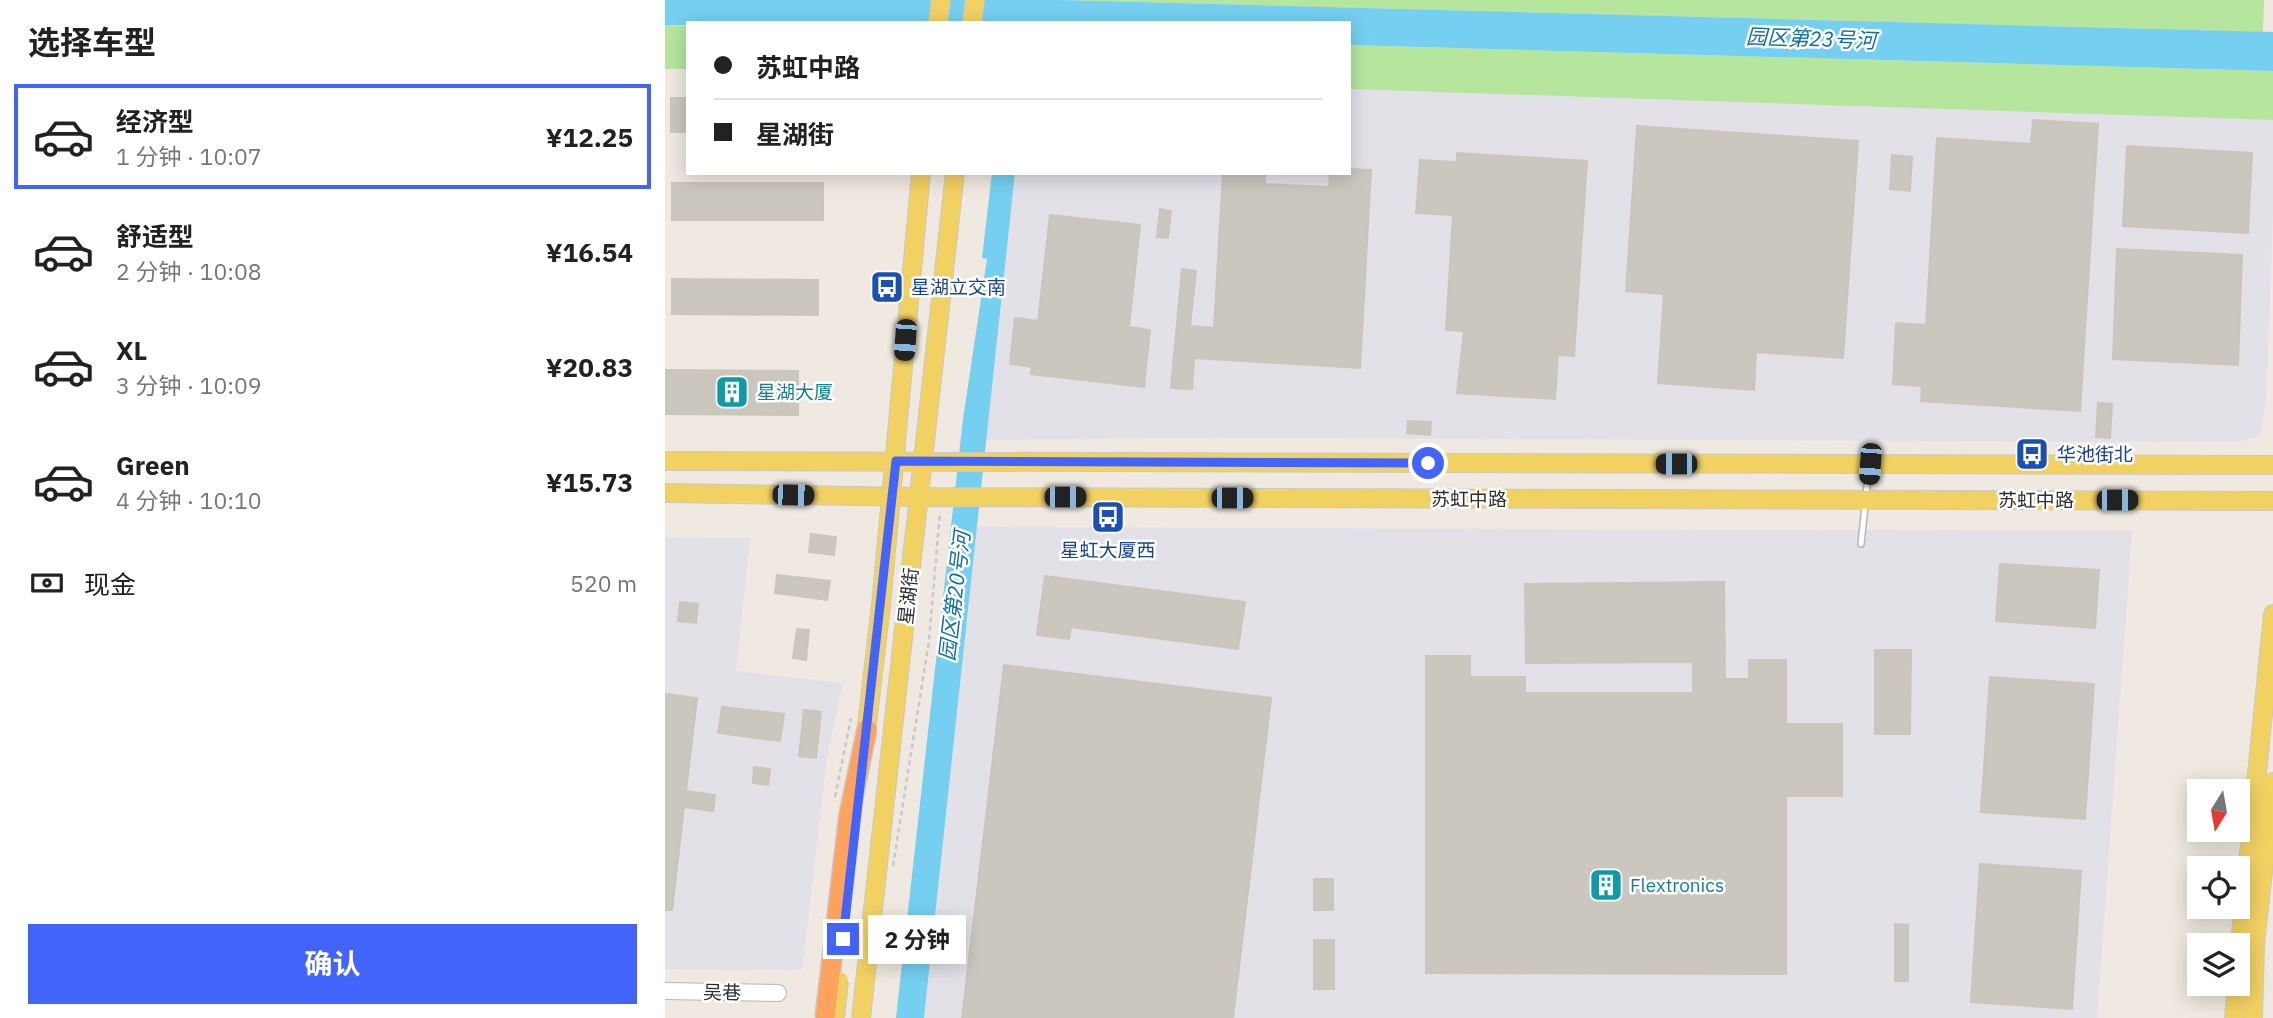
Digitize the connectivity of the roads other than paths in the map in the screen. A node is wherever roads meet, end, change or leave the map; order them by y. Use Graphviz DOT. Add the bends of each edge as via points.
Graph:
graph roads {
  1 [pos="941,0"];
  2 [pos="975,0"];
  3 [pos="939,21"];
  4 [pos="972,21"];
  5 [pos="921,175"];
  6 [pos="955,175"];
  7 [pos="665,461"];
  8 [pos="896,461"];
  9 [pos="922,461"];
  10 [pos="1870,464"];
  11 [pos="2273,465"];
  12 [pos="665,493"];
  13 [pos="892,496"];
  14 [pos="919,497"];
  15 [pos="1867,500"];
  16 [pos="2273,501"];
  17 [pos="1861,544"];
  18 [pos="2273,614"];
  19 [pos="867,729"];
  20 [pos="2273,782"];
  21 [pos="2241,933"];
  22 [pos="665,991"];
  23 [pos="778,993"];
  24 [pos="2236,996"];
  25 [pos="825,1018"];
  26 [pos="835,1018"];
  27 [pos="861,1018"];
  28 [pos="2234,1018"];
  29 [pos="2253,1018"];
  1 -- 3 [label="main road"];
  2 -- 4 [label="main road"];
  5 -- 8 [label="main road, 星湖街"];
  6 -- 9 [label="main road, 星湖街"];
  7 -- 8 [label="main road, 苏虹中路"];
  8 -- 9 [label="main road, 苏虹中路"];
  8 -- 13 [label="main road, 星湖街"];
  9 -- 10 [label="main road, 苏虹中路"];
  9 -- 14 [label="main road, 星湖街"];
  10 -- 11 [label="main road, 苏虹中路"];
  10 -- 15 [label="lane"];
  12 -- 13 [label="main road, 苏虹中路"];
  13 -- 14 [label="main road, 苏虹中路"];
  13 -- 19 [label="main road, 星湖街, bridge"];
  14 -- 15 [label="main road, 苏虹中路"];
  14 -- 27 [label="main road, 星湖街, bridge"];
  15 -- 16 [label="main road, 苏虹中路"];
  15 -- 17 [label="lane"];
  18 -- 21 [label="main road"];
  19 -- 25 [label="highway, bridge" via="849,815"];
  19 -- 26 [label="main road, 星湖街, bridge"];
  20 -- 29 [label="main road" via="2255,944"];
  22 -- 23 [label="street, 吴巷"];
  24 -- 28 [label="main road"];
}
